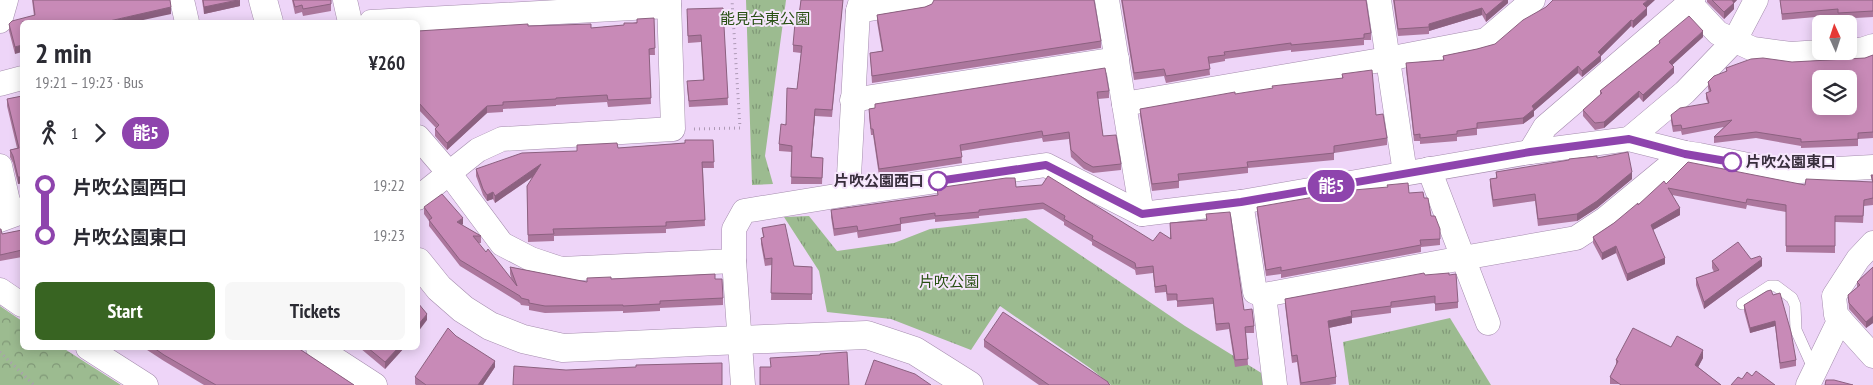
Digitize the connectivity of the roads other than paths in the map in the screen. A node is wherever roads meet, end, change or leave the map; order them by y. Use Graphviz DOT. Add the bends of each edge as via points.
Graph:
graph roads {
  1 [pos="6,0"];
  2 [pos="182,0"];
  3 [pos="263,0"];
  4 [pos="345,0"];
  5 [pos="923,0"];
  6 [pos="1107,0"];
  7 [pos="1379,0"];
  8 [pos="1532,0"];
  9 [pos="1756,0"];
  10 [pos="1690,1"];
  11 [pos="669,3"];
  12 [pos="860,5"];
  13 [pos="187,20"];
  14 [pos="268,20"];
  15 [pos="350,20"];
  16 [pos="402,20"];
  17 [pos="0,21"];
  18 [pos="1735,40"];
  19 [pos="1873,46"];
  20 [pos="1858,50"];
  21 [pos="1812,53"];
  22 [pos="1388,58"];
  23 [pos="1117,59"];
  24 [pos="20,79"];
  25 [pos="0,84"];
  26 [pos="852,100"];
  27 [pos="1124,104"];
  28 [pos="420,139"];
  29 [pos="1629,139"];
  30 [pos="1530,152"];
  31 [pos="1685,154"];
  32 [pos="0,166"];
  33 [pos="1873,168"];
  34 [pos="1429,169"];
  35 [pos="449,173"];
  36 [pos="1405,173"];
  37 [pos="848,194"];
  38 [pos="420,196"];
  39 [pos="1241,202"];
  40 [pos="20,213"];
  41 [pos="1142,214"];
  42 [pos="20,215"];
  43 [pos="0,223"];
  44 [pos="1873,243"];
  45 [pos="1463,258"];
  46 [pos="734,261"];
  47 [pos="420,264"];
  48 [pos="0,290"];
  49 [pos="1264,296"];
  50 [pos="20,304"];
  51 [pos="1742,304"];
  52 [pos="1840,320"];
  53 [pos="1488,323"];
  54 [pos="740,340"];
  55 [pos="91,350"];
  56 [pos="321,350"];
  57 [pos="1873,356"];
  58 [pos="1811,378"];
  59 [pos="146,385"];
  60 [pos="375,385"];
  61 [pos="743,385"];
  62 [pos="969,385"];
  63 [pos="1275,385"];
  1 -- 17 [label="street"];
  2 -- 13 [label="street"];
  3 -- 14 [label="street"];
  4 -- 15 [label="street"];
  5 -- 12 [label="street"];
  6 -- 23 [label="street"];
  7 -- 22 [label="street"];
  8 -- 22 [label="street" via="1486,40"];
  9 -- 18 [label="street"];
  10 -- 18 [label="street" via="1718,33"];
  10 -- 30 [label="street" via="1545,127"];
  11 -- 16 [label="street"];
  11 -- 35 [label="street" via="673,129 502,139 478,150"];
  12 -- 26 [label="street"];
  18 -- 21 [label="street" via="1752,49 1791,54"];
  18 -- 29 [label="street" via="1685,92"];
  19 -- 20 [label="street"];
  22 -- 27 [label="street"];
  22 -- 36 [label="street"];
  23 -- 26 [label="street"];
  23 -- 27 [label="street"];
  24 -- 25 [label="street"];
  26 -- 37 [label="street"];
  27 -- 41 [label="street"];
  28 -- 35 [label="street"];
  29 -- 30 [label="street"];
  29 -- 31 [label="street"];
  30 -- 34 [label="street"];
  31 -- 33 [label="street" via="1782,172"];
  31 -- 45 [label="street" via="1576,238"];
  32 -- 40 [label="street" via="9,206"];
  34 -- 36 [label="street"];
  34 -- 45 [label="street"];
  35 -- 38 [label="street"];
  35 -- 46 [label="street" via="502,244 531,260 561,269"];
  36 -- 39 [label="street"];
  37 -- 41 [label="street" via="1046,165"];
  37 -- 46 [label="street" via="744,211 734,229"];
  39 -- 41 [label="street"];
  39 -- 49 [label="street" via="1255,292"];
  42 -- 43 [label="street"];
  44 -- 52 [label="street" via="1858,259 1834,296 1836,315"];
  45 -- 49 [label="street"];
  45 -- 53 [label="street"];
  46 -- 54 [label="street"];
  47 -- 54 [label="street" via="439,288 463,309 490,326 523,339 563,348"];
  48 -- 50 [label="street"];
  49 -- 63 [label="street"];
  51 -- 58 [label="lane" via="1770,286 1776,286 1792,298 1796,330"];
  52 -- 57 [label="street"];
  52 -- 58 [label="street"];
  54 -- 61 [label="street"];
  54 -- 62 [label="street" via="867,336 915,351"];
  55 -- 59 [label="street"];
  56 -- 60 [label="street"];
}
